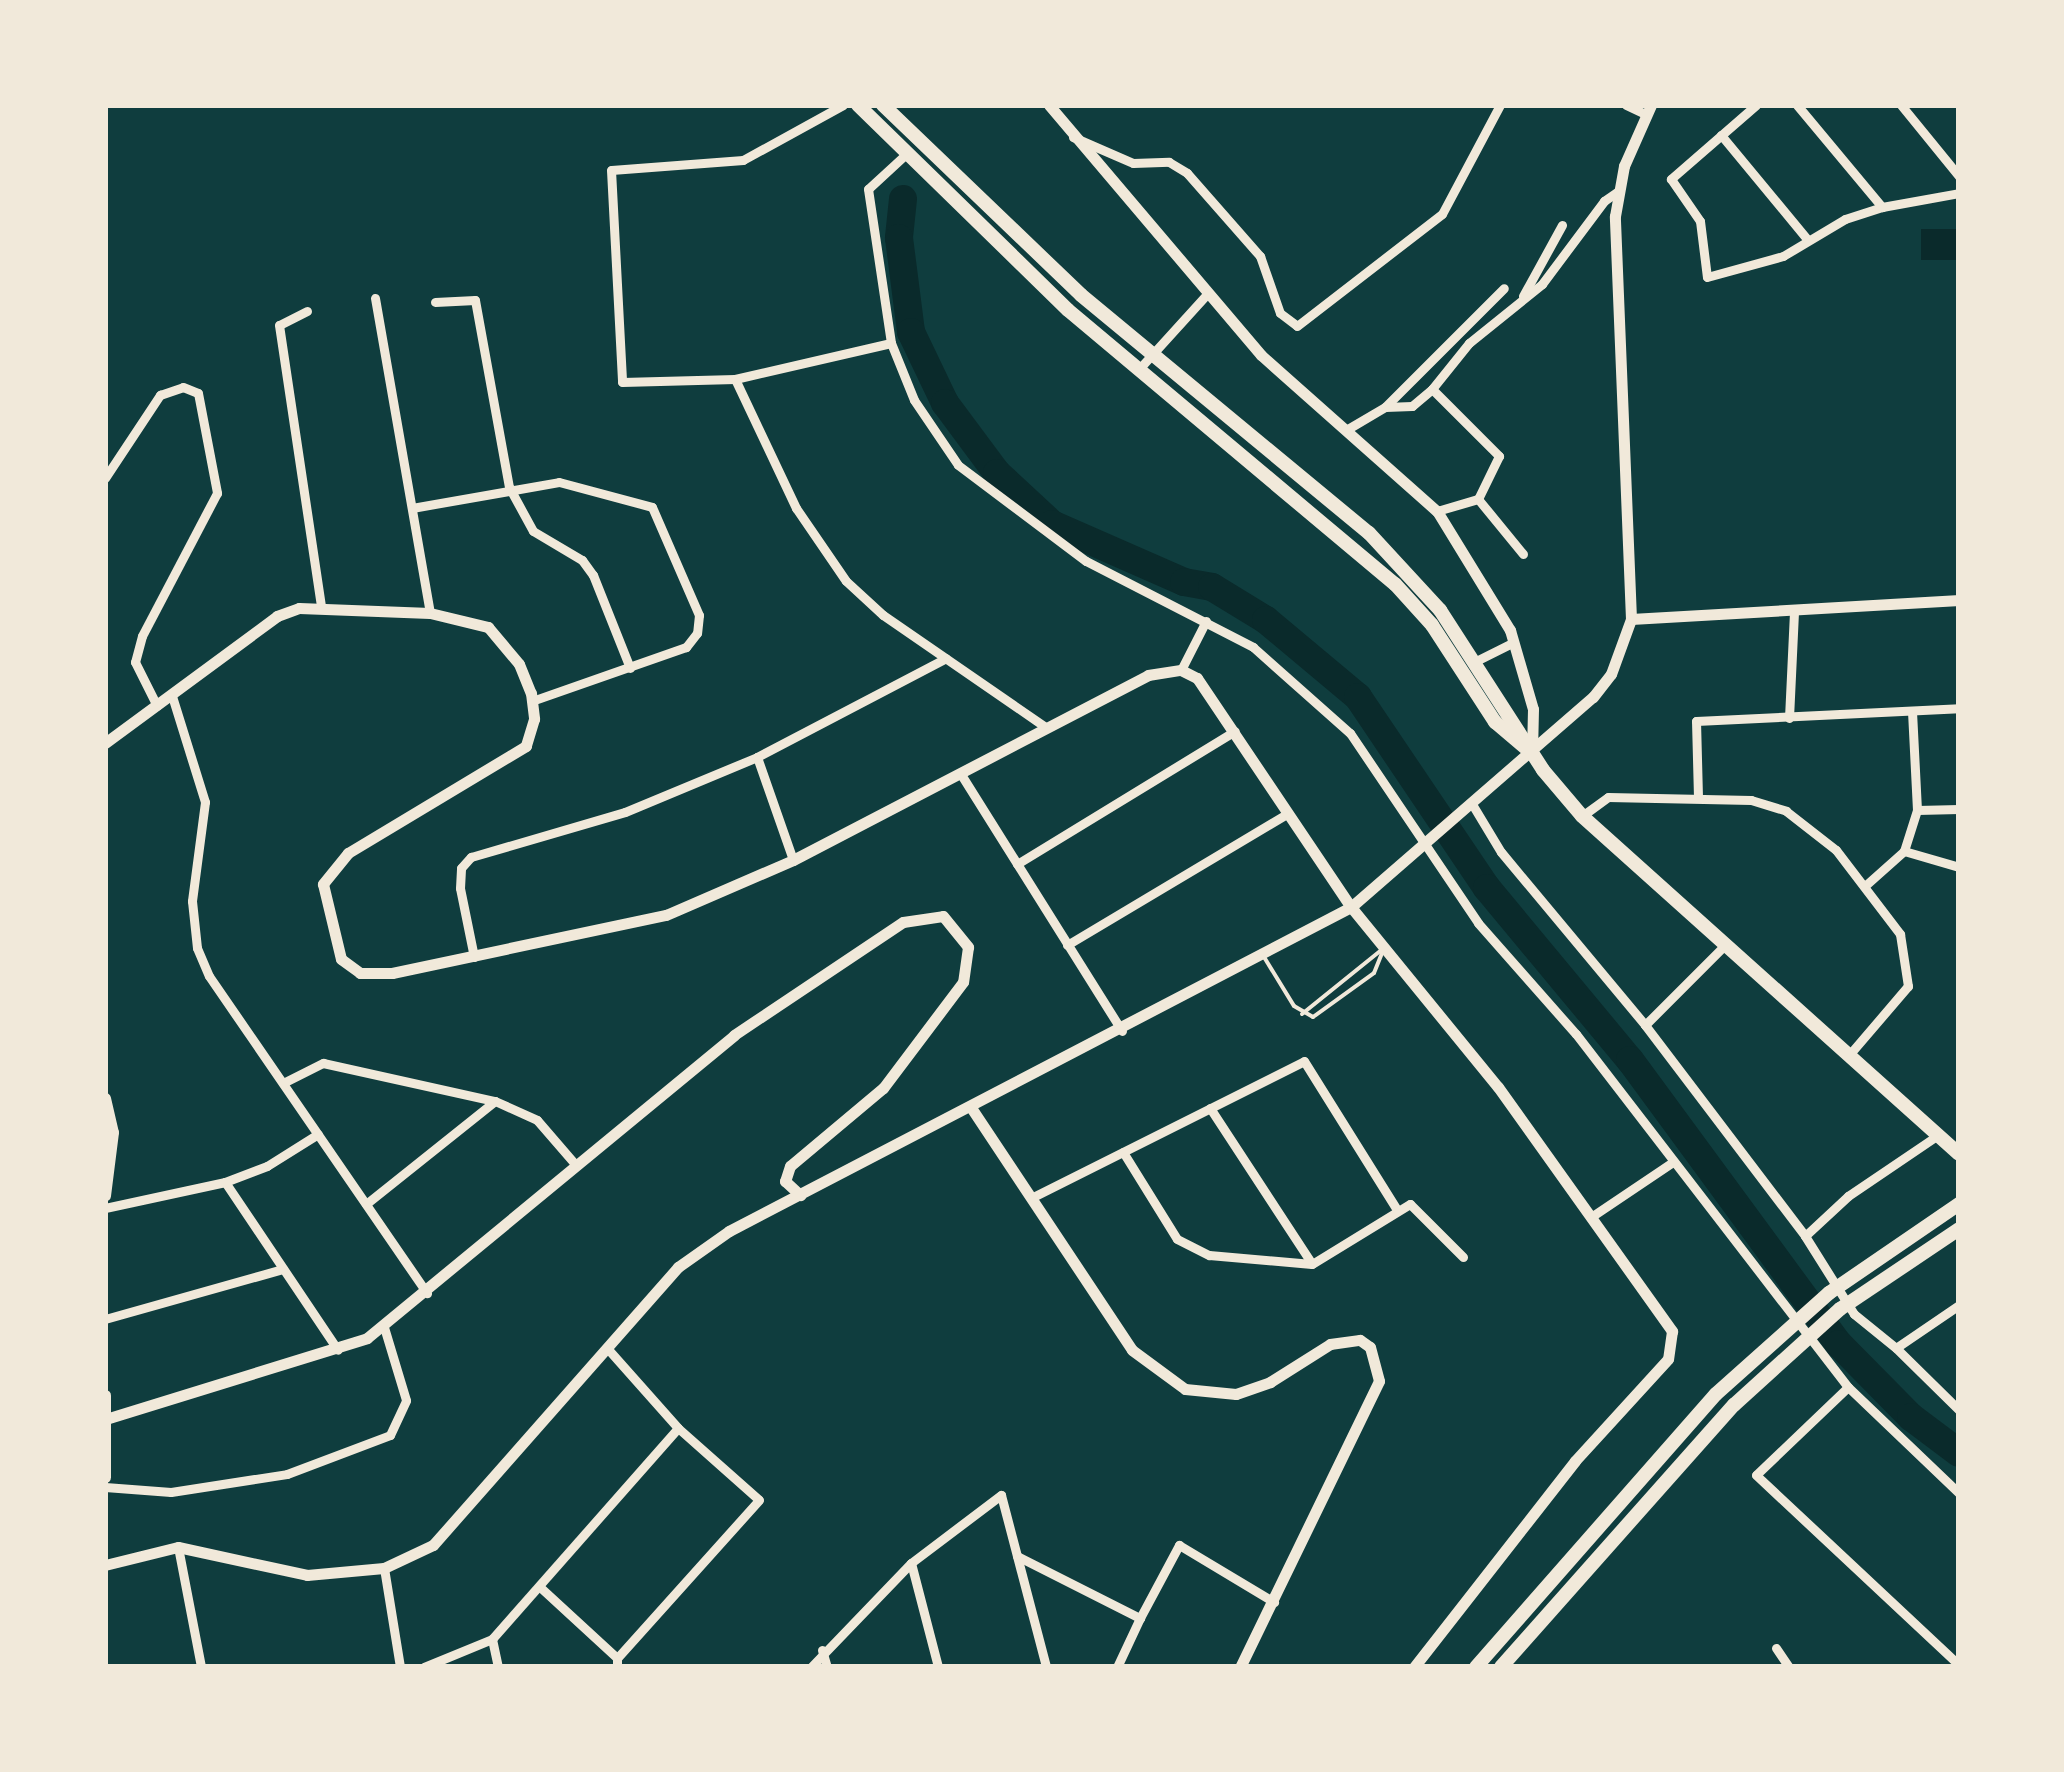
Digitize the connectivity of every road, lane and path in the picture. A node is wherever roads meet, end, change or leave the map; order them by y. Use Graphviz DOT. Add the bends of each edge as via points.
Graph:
graph roads {
  1 [pos="843,105"];
  2 [pos="858,105"];
  3 [pos="883,105"];
  4 [pos="1049,105"];
  5 [pos="1500,105"];
  6 [pos="1626,105"];
  7 [pos="1756,105"];
  8 [pos="1797,105"];
  9 [pos="1901,105"];
  10 [pos="1648,110"];
  11 [pos="1721,135"];
  12 [pos="1070,138"];
  13 [pos="905,154"];
  14 [pos="1959,176"];
  15 [pos="1620,190"];
  16 [pos="1959,193"];
  17 [pos="1882,206"];
  18 [pos="1562,225"];
  19 [pos="1808,240"];
  20 [pos="1504,288"];
  21 [pos="1206,294"];
  22 [pos="375,298"];
  23 [pos="436,302"];
  24 [pos="1519,303"];
  25 [pos="307,311"];
  26 [pos="891,343"];
  27 [pos="1152,354"];
  28 [pos="1138,369"];
  29 [pos="736,378"];
  30 [pos="1432,388"];
  31 [pos="1385,408"];
  32 [pos="1346,430"];
  33 [pos="105,478"];
  34 [pos="509,487"];
  35 [pos="1478,499"];
  36 [pos="412,508"];
  37 [pos="1437,511"];
  38 [pos="1523,554"];
  39 [pos="1959,600"];
  40 [pos="321,605"];
  41 [pos="430,612"];
  42 [pos="1794,612"];
  43 [pos="1631,619"];
  44 [pos="1206,621"];
  45 [pos="1514,642"];
  46 [pos="946,658"];
  47 [pos="1476,662"];
  48 [pos="630,668"];
  49 [pos="1181,670"];
  50 [pos="172,696"];
  51 [pos="532,702"];
  52 [pos="157,706"];
  53 [pos="1959,708"];
  54 [pos="1912,711"];
  55 [pos="1789,718"];
  56 [pos="1047,728"];
  57 [pos="1235,731"];
  58 [pos="105,744"];
  59 [pos="1532,752"];
  60 [pos="757,758"];
  61 [pos="962,776"];
  62 [pos="1698,796"];
  63 [pos="1472,804"];
  64 [pos="1959,809"];
  65 [pos="1917,810"];
  66 [pos="1288,813"];
  67 [pos="1582,816"];
  68 [pos="1429,843"];
  69 [pos="1904,851"];
  70 [pos="793,860"];
  71 [pos="1017,864"];
  72 [pos="1959,867"];
  73 [pos="1867,884"];
  74 [pos="1351,907"];
  75 [pos="1726,944"];
  76 [pos="1068,945"];
  77 [pos="1383,948"];
  78 [pos="474,956"];
  79 [pos="1264,957"];
  80 [pos="1302,1014"];
  81 [pos="1645,1025"];
  82 [pos="1122,1031"];
  83 [pos="1849,1055"];
  84 [pos="283,1083"];
  85 [pos="105,1098"];
  86 [pos="495,1101"];
  87 [pos="972,1108"];
  88 [pos="1210,1108"];
  89 [pos="318,1134"];
  90 [pos="1938,1135"];
  91 [pos="1123,1152"];
  92 [pos="1959,1154"];
  93 [pos="1673,1162"];
  94 [pos="574,1164"];
  95 [pos="225,1182"];
  96 [pos="105,1195"];
  97 [pos="800,1195"];
  98 [pos="1033,1197"];
  99 [pos="366,1204"];
  100 [pos="1959,1204"];
  101 [pos="105,1208"];
  102 [pos="1397,1210"];
  103 [pos="1591,1218"];
  104 [pos="1959,1229"];
  105 [pos="1805,1236"];
  106 [pos="1463,1258"];
  107 [pos="1312,1264"];
  108 [pos="283,1269"];
  109 [pos="427,1293"];
  110 [pos="1959,1304"];
  111 [pos="105,1318"];
  112 [pos="384,1327"];
  113 [pos="607,1348"];
  114 [pos="1896,1348"];
  115 [pos="338,1350"];
  116 [pos="1848,1387"];
  117 [pos="105,1395"];
  118 [pos="1959,1410"];
  119 [pos="108,1418"];
  120 [pos="678,1428"];
  121 [pos="105,1477"];
  122 [pos="105,1487"];
  123 [pos="1959,1492"];
  124 [pos="178,1547"];
  125 [pos="1017,1556"];
  126 [pos="911,1563"];
  127 [pos="105,1566"];
  128 [pos="384,1568"];
  129 [pos="541,1588"];
  130 [pos="1274,1602"];
  131 [pos="1140,1618"];
  132 [pos="492,1638"];
  133 [pos="1776,1648"];
  134 [pos="822,1650"];
  135 [pos="617,1662"];
  136 [pos="1959,1665"];
  137 [pos="201,1667"];
  138 [pos="400,1667"];
  139 [pos="424,1667"];
  140 [pos="498,1667"];
  141 [pos="811,1667"];
  142 [pos="826,1667"];
  143 [pos="938,1667"];
  144 [pos="1046,1667"];
  145 [pos="1116,1667"];
  146 [pos="1240,1667"];
  147 [pos="1414,1667"];
  148 [pos="1476,1667"];
  149 [pos="1501,1667"];
  150 [pos="1789,1667"];
  1 -- 29 [label="street" via="743,160 611,170 622,382"];
  2 -- 13 [label="main road"];
  3 -- 27 [label="main road" via="1001,223"];
  4 -- 12 [label="street"];
  5 -- 12 [label="street" via="1442,214 1296,326 1280,312 1260,256 1187,173 1169,162 1133,163 1098,143"];
  6 -- 10 [label="street"];
  7 -- 11 [label="street"];
  8 -- 17 [label="street"];
  9 -- 14 [label="street"];
  10 -- 15 [label="street"];
  11 -- 19 [label="street"];
  11 -- 19 [label="street" via="1671,178 1700,221 1708,277 1783,256"];
  12 -- 21 [label="street"];
  13 -- 26 [label="street" via="868,189"];
  13 -- 28 [label="main road" via="981,232"];
  15 -- 24 [label="street"];
  15 -- 43 [label="street" via="1615,216"];
  16 -- 17 [label="street"];
  17 -- 19 [label="street"];
  18 -- 24 [label="street"];
  20 -- 31 [label="street"];
  21 -- 27 [label="street"];
  21 -- 32 [label="street"];
  22 -- 36 [label="street"];
  23 -- 34 [label="street" via="476,300"];
  24 -- 30 [label="street" via="1469,343"];
  25 -- 40 [label="street" via="279,326"];
  26 -- 29 [label="street"];
  26 -- 44 [label="street" via="914,400 958,465 1086,562"];
  27 -- 28 [label="street"];
  27 -- 47 [label="main road" via="1369,533 1440,610"];
  28 -- 59 [label="main road" via="1395,584 1432,625 1496,722"];
  29 -- 46 [label="street" via="796,508 846,581"];
  30 -- 31 [label="street" via="1412,406"];
  30 -- 35 [label="street" via="1499,456"];
  31 -- 32 [label="street"];
  32 -- 37 [label="street"];
  33 -- 52 [label="street" via="160,394 183,387 198,392 217,493 142,636 135,662"];
  34 -- 36 [label="street"];
  34 -- 48 [label="street" via="533,531 582,560 594,575"];
  34 -- 48 [label="street" via="559,482 652,507 698,615 697,632 686,646"];
  35 -- 37 [label="street"];
  35 -- 38 [label="street"];
  36 -- 41 [label="street"];
  37 -- 45 [label="street"];
  39 -- 42 [label="street"];
  40 -- 41 [label="street"];
  40 -- 50 [label="street" via="277,616"];
  41 -- 51 [label="street" via="475,622 501,638"];
  42 -- 43 [label="street"];
  42 -- 55 [label="street"];
  43 -- 59 [label="street" via="1611,674"];
  44 -- 49 [label="street"];
  44 -- 68 [label="street" via="1253,647 1339,722"];
  45 -- 47 [label="street"];
  45 -- 59 [label="street" via="1533,709"];
  46 -- 56 [label="street"];
  46 -- 60 [label="street"];
  47 -- 59 [label="main road"];
  48 -- 51 [label="street"];
  49 -- 56 [label="street" via="1148,676"];
  49 -- 57 [label="street" via="1197,678"];
  50 -- 52 [label="street"];
  50 -- 84 [label="street" via="205,802 192,900 197,948"];
  51 -- 78 [label="street" via="526,746 348,852 324,884 332,936 348,968 392,973"];
  52 -- 58 [label="street"];
  53 -- 54 [label="street"];
  54 -- 55 [label="street"];
  54 -- 65 [label="street"];
  55 -- 62 [label="street" via="1696,720"];
  56 -- 61 [label="street"];
  57 -- 66 [label="street"];
  57 -- 71 [label="street"];
  59 -- 63 [label="street"];
  59 -- 67 [label="main road"];
  60 -- 70 [label="street"];
  60 -- 78 [label="street" via="625,812 471,856 461,868 460,888"];
  61 -- 70 [label="street"];
  61 -- 71 [label="street"];
  62 -- 67 [label="street" via="1602,798"];
  62 -- 73 [label="street" via="1786,810"];
  63 -- 68 [label="street"];
  63 -- 81 [label="street" via="1501,852"];
  64 -- 65 [label="street"];
  65 -- 69 [label="street"];
  66 -- 74 [label="street"];
  66 -- 76 [label="street"];
  67 -- 75 [label="main road"];
  68 -- 74 [label="street"];
  68 -- 93 [label="street"];
  69 -- 72 [label="street"];
  69 -- 73 [label="street"];
  70 -- 78 [label="street" via="666,915"];
  71 -- 76 [label="street"];
  73 -- 83 [label="street" via="1900,934 1908,986"];
  74 -- 77 [label="street"];
  74 -- 79 [label="street"];
  75 -- 81 [label="street"];
  75 -- 83 [label="main road"];
  76 -- 82 [label="street"];
  77 -- 80 [label="lane"];
  77 -- 80 [label="lane" via="1374,973 1324,1014"];
  77 -- 103 [label="street" via="1498,1087"];
  79 -- 80 [label="lane"];
  79 -- 82 [label="street"];
  81 -- 105 [label="street"];
  82 -- 87 [label="street"];
  83 -- 90 [label="main road"];
  84 -- 86 [label="street" via="323,1063"];
  84 -- 89 [label="street"];
  85 -- 96 [label="street" via="113,1132"];
  86 -- 94 [label="street" via="537,1120"];
  86 -- 99 [label="street"];
  87 -- 97 [label="street"];
  87 -- 98 [label="street"];
  88 -- 91 [label="street"];
  88 -- 102 [label="street" via="1304,1061"];
  88 -- 107 [label="street"];
  89 -- 95 [label="street" via="268,1166"];
  89 -- 99 [label="street"];
  90 -- 92 [label="main road"];
  90 -- 105 [label="street" via="1848,1196"];
  91 -- 98 [label="street"];
  91 -- 107 [label="street" via="1177,1239 1209,1255"];
  93 -- 103 [label="street"];
  93 -- 116 [label="street"];
  94 -- 97 [label="street" via="734,1035 903,922 943,916 968,947 963,982 883,1088 790,1166 785,1181"];
  94 -- 109 [label="street"];
  95 -- 101 [label="street"];
  95 -- 108 [label="street"];
  97 -- 113 [label="street" via="678,1266"];
  98 -- 130 [label="street" via="1132,1350 1186,1389 1236,1394 1330,1344 1360,1340 1370,1348 1378,1382"];
  99 -- 109 [label="street"];
  100 -- 148 [label="main road" via="1782,1333 1636,1478"];
  102 -- 106 [label="street" via="1410,1204"];
  102 -- 107 [label="street"];
  103 -- 147 [label="street" via="1672,1331 1675,1346"];
  104 -- 149 [label="main road" via="1794,1348 1652,1490"];
  105 -- 114 [label="street" via="1854,1314"];
  108 -- 111 [label="street"];
  108 -- 115 [label="street"];
  109 -- 112 [label="street"];
  110 -- 114 [label="street"];
  112 -- 115 [label="street"];
  112 -- 122 [label="street" via="406,1400 390,1435 288,1474 170,1492"];
  113 -- 120 [label="street"];
  113 -- 128 [label="street" via="433,1545"];
  114 -- 118 [label="street"];
  115 -- 119 [label="street"];
  116 -- 123 [label="street"];
  116 -- 136 [label="street" via="1756,1474"];
  117 -- 119 [label="street"];
  119 -- 121 [label="street"];
  120 -- 129 [label="street"];
  120 -- 135 [label="street" via="759,1500"];
  124 -- 127 [label="street"];
  124 -- 128 [label="street" via="306,1575"];
  124 -- 137 [label="street"];
  125 -- 126 [label="street" via="1001,1495"];
  125 -- 131 [label="street"];
  125 -- 144 [label="street"];
  126 -- 134 [label="street"];
  126 -- 143 [label="street"];
  128 -- 138 [label="street"];
  129 -- 132 [label="street"];
  129 -- 135 [label="street"];
  130 -- 131 [label="street" via="1179,1545"];
  130 -- 146 [label="street"];
  131 -- 145 [label="street"];
  132 -- 139 [label="street"];
  132 -- 140 [label="street"];
  133 -- 150 [label="street"];
  134 -- 141 [label="street"];
  134 -- 142 [label="street"];
}
